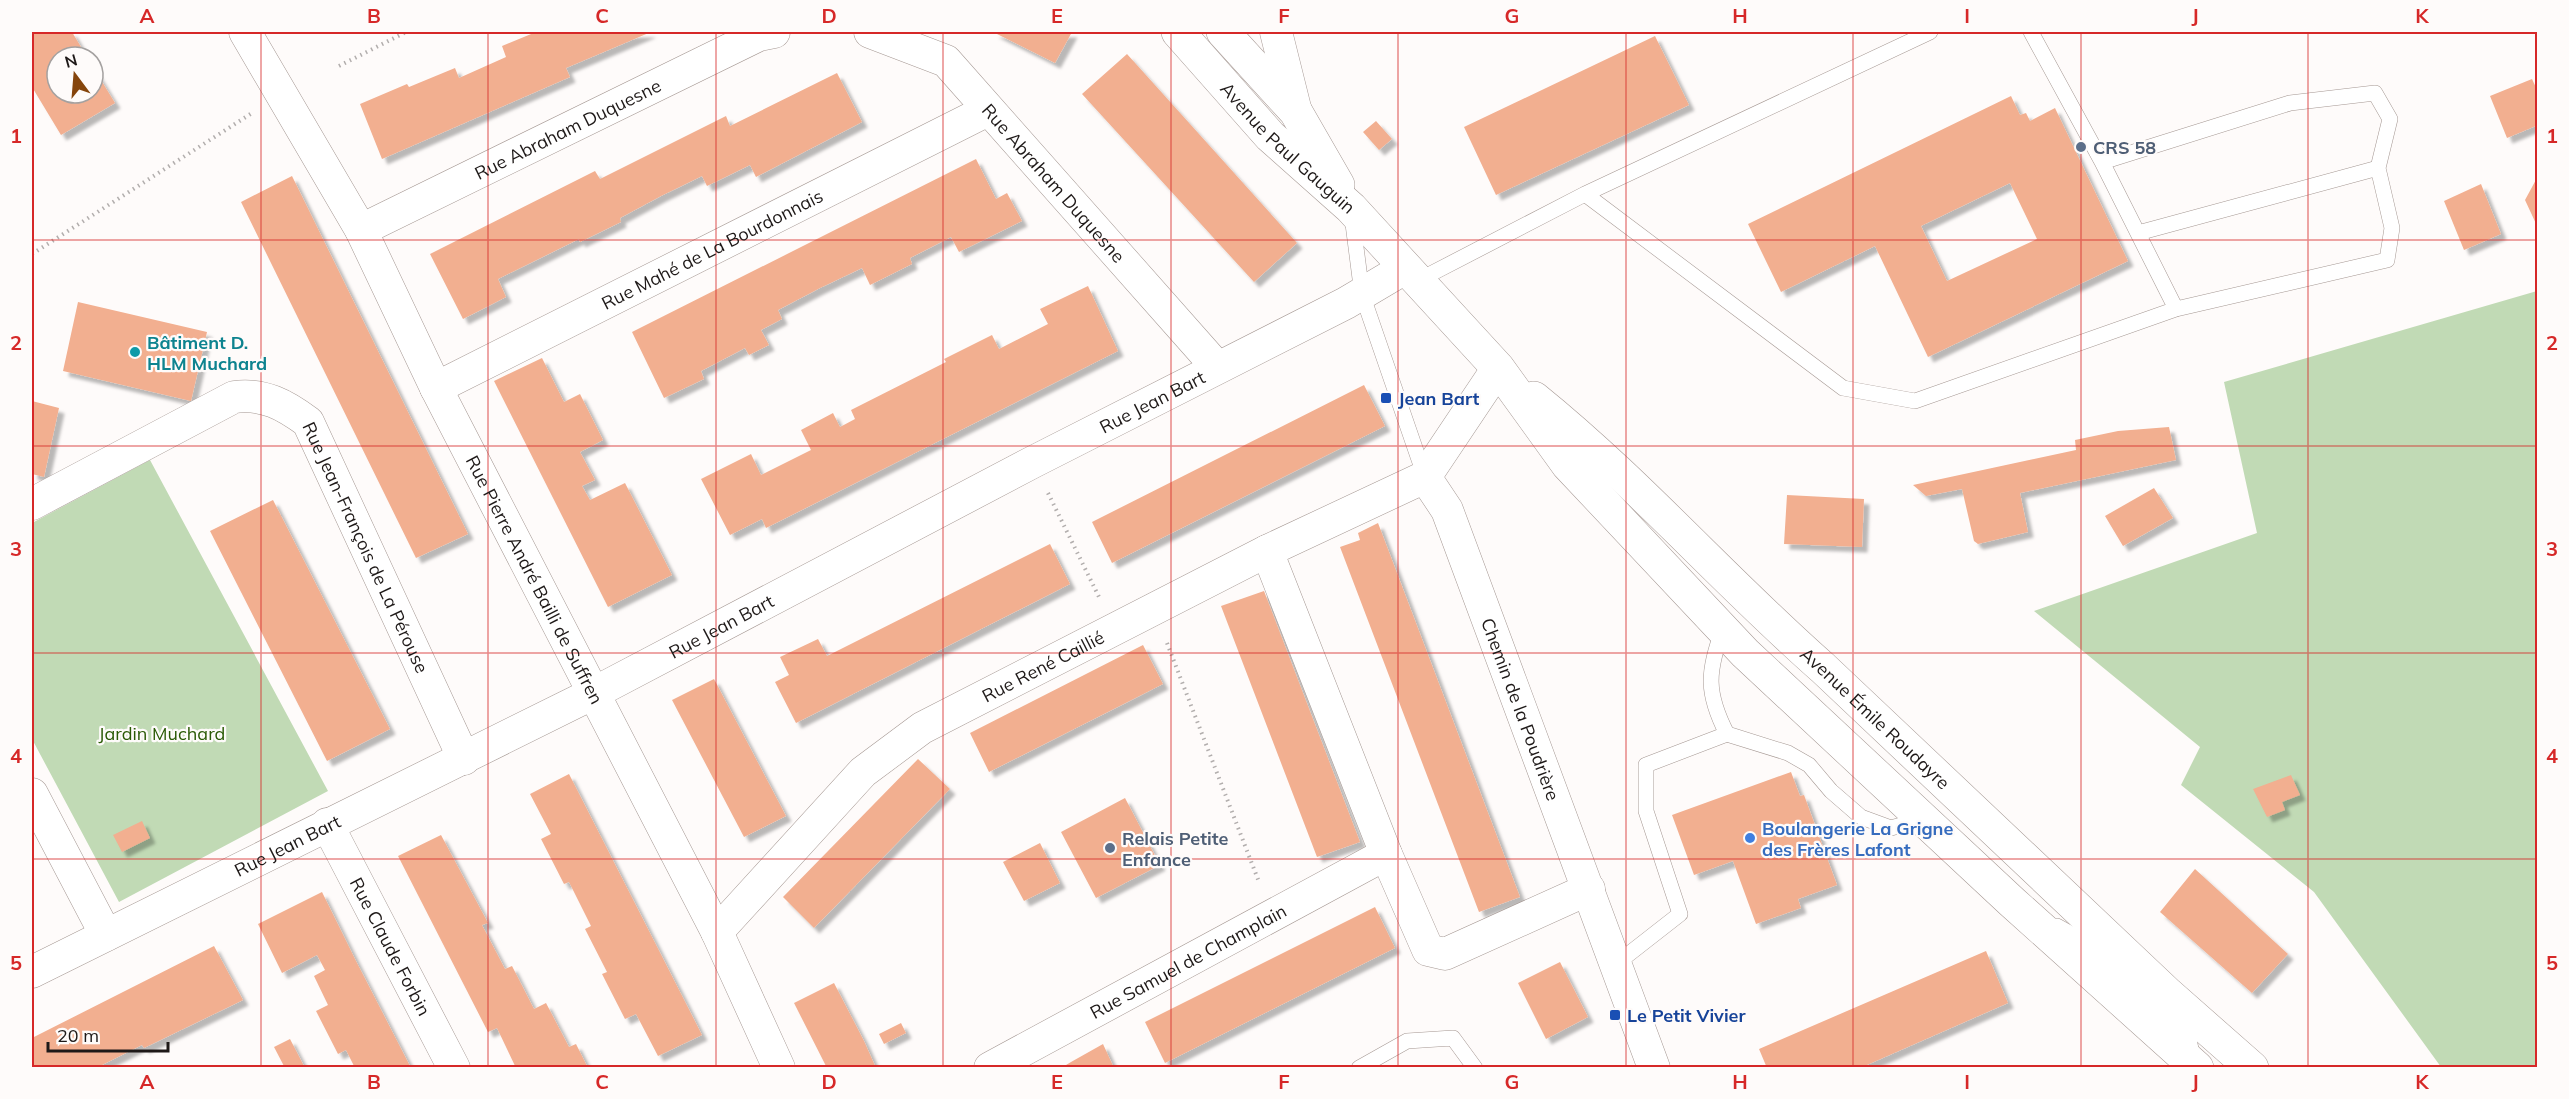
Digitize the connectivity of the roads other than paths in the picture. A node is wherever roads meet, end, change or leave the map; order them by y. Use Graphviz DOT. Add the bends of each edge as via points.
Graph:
graph roads {
  1 [pos="245,32"];
  2 [pos="774,32"];
  3 [pos="870,32"];
  4 [pos="1178,32"];
  5 [pos="1223,32"];
  6 [pos="1276,32"];
  7 [pos="1930,32"];
  8 [pos="2031,32"];
  9 [pos="1195,44"];
  10 [pos="988,110"];
  11 [pos="1296,112"];
  12 [pos="2102,162"];
  13 [pos="2379,168"];
  14 [pos="1585,194"];
  15 [pos="1351,208"];
  16 [pos="361,230"];
  17 [pos="2138,233"];
  18 [pos="1411,274"];
  19 [pos="1362,294"];
  20 [pos="2176,309"];
  21 [pos="1217,368"];
  22 [pos="1498,368"];
  23 [pos="436,388"];
  24 [pos="1425,477"];
  25 [pos="32,504"];
  26 [pos="1267,551"];
  27 [pos="1723,629"];
  28 [pos="592,694"];
  29 [pos="1727,734"];
  30 [pos="464,759"];
  31 [pos="32,794"];
  32 [pos="1924,819"];
  33 [pos="327,824"];
  34 [pos="1386,854"];
  35 [pos="1589,889"];
  36 [pos="717,932"];
  37 [pos="106,935"];
  38 [pos="1616,964"];
  39 [pos="32,972"];
  40 [pos="2195,1066"];
  41 [pos="454,1068"];
  42 [pos="779,1068"];
  43 [pos="990,1068"];
  44 [pos="1359,1068"];
  45 [pos="1475,1068"];
  46 [pos="1654,1068"];
  47 [pos="2252,1068"];
  1 -- 16 [label="street, Rue Pierre André Bailli de Suffren"];
  2 -- 16 [label="street, Rue Abraham Duquesne" via="759,35"];
  3 -- 10 [label="street, Rue Abraham Duquesne" via="946,62"];
  4 -- 9 [label="street, Avenue Paul Gauguin"];
  5 -- 11 [label="street, Avenue Paul Gauguin"];
  6 -- 11 [label="street"];
  7 -- 14 [label="lane"];
  8 -- 12 [label="lane"];
  9 -- 15 [label="street, Avenue Paul Gauguin" via="1270,136"];
  10 -- 21 [label="street, Rue Abraham Duquesne"];
  10 -- 23 [label="street, Rue Mahé de La Bourdonnais"];
  11 -- 15 [label="street, Avenue Paul Gauguin"];
  12 -- 13 [label="lane" via="2290,103 2375,93 2390,119"];
  12 -- 17 [label="lane"];
  13 -- 17 [label="lane"];
  13 -- 20 [label="lane" via="2392,228 2387,260"];
  14 -- 18 [label="lane"];
  14 -- 20 [label="lane" via="1843,388 1915,401"];
  15 -- 18 [label="street, Avenue Émile Roudayre"];
  15 -- 19 [label="lane"];
  16 -- 23 [label="street, Rue Pierre André Bailli de Suffren"];
  17 -- 20 [label="lane"];
  18 -- 19 [label="street, Rue Jean Bart"];
  18 -- 22 [label="street, Avenue Émile Roudayre"];
  19 -- 21 [label="street, Rue Jean Bart"];
  19 -- 24 [label="lane"];
  21 -- 28 [label="street, Rue Jean Bart"];
  22 -- 24 [label="street"];
  22 -- 27 [label="street, Avenue Émile Roudayre" via="1568,465"];
  22 -- 47 [label="street, Avenue Émile Roudayre" via="1591,444 1779,629"];
  23 -- 28 [label="street, Rue Pierre André Bailli de Suffren"];
  24 -- 26 [label="street, Rue René Caillié"];
  24 -- 35 [label="street, Chemin de la Poudrière" via="1447,510"];
  25 -- 30 [label="street, Rue Jean-François de La Pérouse" via="234,397 251,395 284,405 308,422"];
  26 -- 34 [label="street"];
  26 -- 36 [label="street, Rue René Caillié" via="922,728 863,772"];
  27 -- 29 [label="lane" via="1709,682 1715,710"];
  27 -- 32 [label="street, Avenue Émile Roudayre"];
  28 -- 30 [label="street, Rue Jean Bart"];
  28 -- 36 [label="street, Rue Pierre André Bailli de Suffren"];
  29 -- 32 [label="lane" via="1788,753 1809,765 1861,817 1891,828"];
  29 -- 38 [label="lane" via="1646,765 1646,811 1680,914"];
  30 -- 33 [label="street, Rue Jean Bart"];
  31 -- 37 [label="street"];
  32 -- 40 [label="street, Avenue Émile Roudayre"];
  33 -- 37 [label="street, Rue Jean Bart"];
  33 -- 41 [label="street, Rue Claude Forbin"];
  34 -- 35 [label="street" via="1428,950 1445,954"];
  34 -- 43 [label="street, Rue Samuel de Champlain"];
  35 -- 38 [label="street, Chemin de la Poudrière"];
  36 -- 42 [label="street, Rue Pierre André Bailli de Suffren"];
  37 -- 39 [label="street, Rue Jean Bart"];
  38 -- 46 [label="street, Chemin de la Poudrière"];
  44 -- 45 [label="lane" via="1407,1041 1453,1038"];
}
